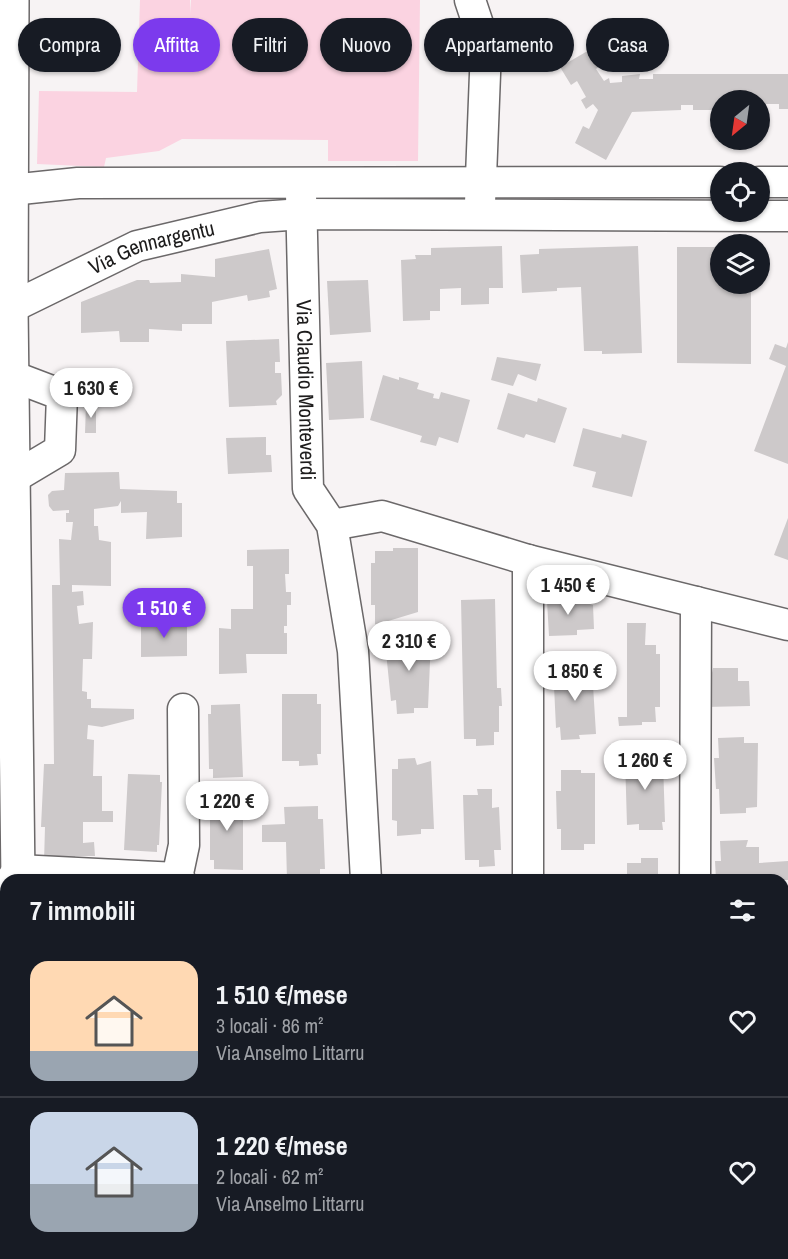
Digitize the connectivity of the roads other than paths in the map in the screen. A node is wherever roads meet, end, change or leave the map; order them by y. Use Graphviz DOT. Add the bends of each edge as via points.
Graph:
graph roads {
  1 [pos="12,0"];
  2 [pos="470,0"];
  3 [pos="8,178"];
  4 [pos="300,182"];
  5 [pos="481,182"];
  6 [pos="710,182"];
  7 [pos="770,182"];
  8 [pos="788,182"];
  9 [pos="302,214"];
  10 [pos="480,215"];
  11 [pos="788,216"];
  12 [pos="6,310"];
  13 [pos="12,376"];
  14 [pos="13,478"];
  15 [pos="332,525"];
  16 [pos="528,560"];
  17 [pos="696,602"];
  18 [pos="788,625"];
  19 [pos="183,709"];
  20 [pos="13,874"];
  21 [pos="180,874"];
  22 [pos="366,874"];
  23 [pos="528,874"];
  24 [pos="695,874"];
  1 -- 3 [label="main road"];
  2 -- 5 [label="street" via="486,48"];
  3 -- 4 [label="street" via="78,183"];
  3 -- 12 [label="main road"];
  4 -- 5 [label="street"];
  4 -- 9 [label="street"];
  5 -- 6 [label="street"];
  5 -- 10 [label="street"];
  7 -- 8 [label="street"];
  9 -- 10 [label="street, Via Gennargentu"];
  9 -- 12 [label="street, Via Gennargentu" via="260,217 137,246"];
  9 -- 15 [label="street, Via Claudio Monteverdi" via="308,489"];
  10 -- 11 [label="street, Via Gennargentu"];
  12 -- 13 [label="main road"];
  13 -- 14 [label="main road"];
  13 -- 14 [label="street" via="62,395 60,450"];
  14 -- 20 [label="main road"];
  15 -- 16 [label="street" via="382,516"];
  15 -- 22 [label="street, Via Claudio Monteverdi" via="353,651"];
  16 -- 17 [label="street"];
  16 -- 23 [label="street"];
  17 -- 18 [label="street"];
  17 -- 24 [label="street"];
  19 -- 21 [label="street" via="184,845"];
}
